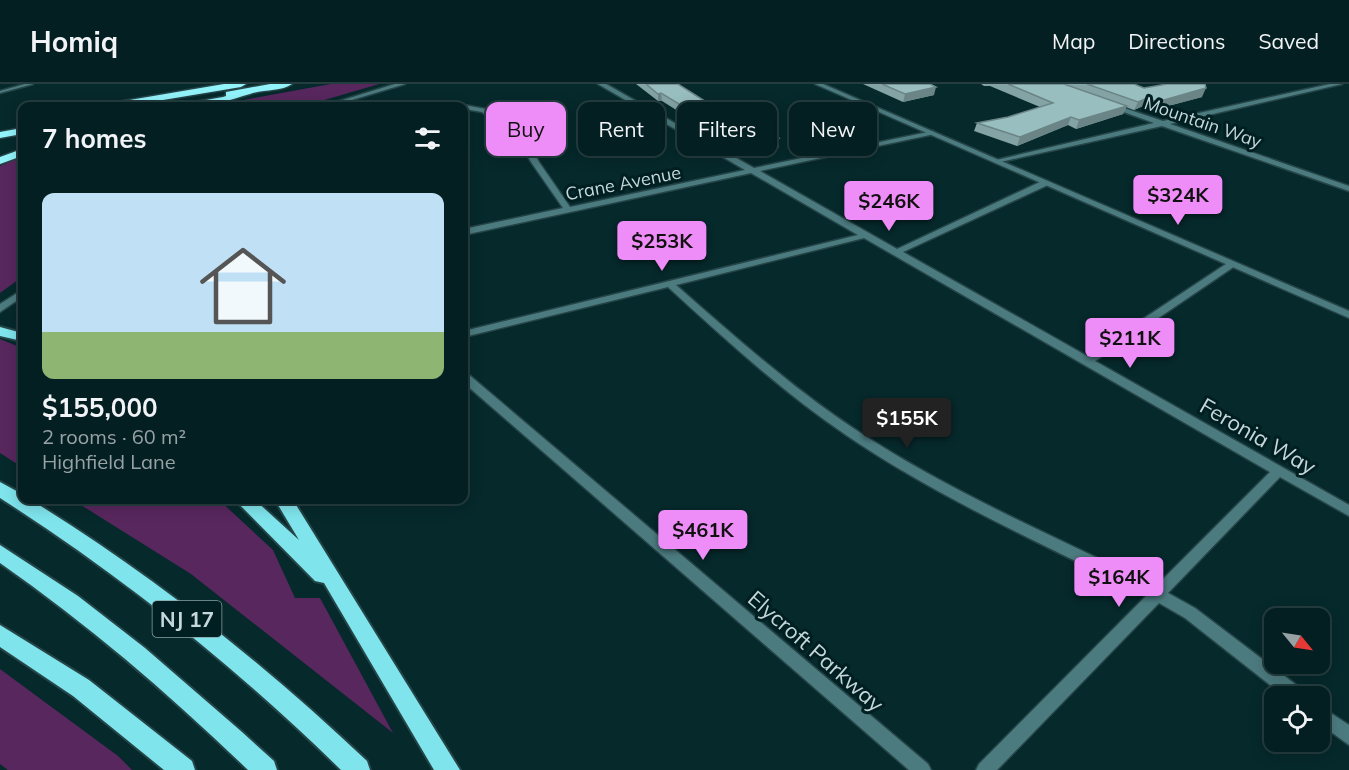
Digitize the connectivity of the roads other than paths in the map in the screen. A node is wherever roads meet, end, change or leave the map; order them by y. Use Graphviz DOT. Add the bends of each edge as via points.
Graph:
graph roads {
  1 [pos="31,84"];
  2 [pos="287,84"];
  3 [pos="402,84"];
  4 [pos="601,84"];
  5 [pos="818,84"];
  6 [pos="1339,84"];
  7 [pos="245,87"];
  8 [pos="0,92"];
  9 [pos="140,102"];
  10 [pos="178,102"];
  11 [pos="213,102"];
  12 [pos="340,102"];
  13 [pos="1101,102"];
  14 [pos="468,107"];
  15 [pos="18,123"];
  16 [pos="1164,124"];
  17 [pos="0,126"];
  18 [pos="18,132"];
  19 [pos="930,133"];
  20 [pos="0,135"];
  21 [pos="18,153"];
  22 [pos="0,160"];
  23 [pos="996,161"];
  24 [pos="756,172"];
  25 [pos="1045,183"];
  26 [pos="1349,189"];
  27 [pos="568,210"];
  28 [pos="468,231"];
  29 [pos="867,235"];
  30 [pos="897,252"];
  31 [pos="1232,264"];
  32 [pos="671,285"];
  33 [pos="18,296"];
  34 [pos="0,309"];
  35 [pos="1349,315"];
  36 [pos="0,331"];
  37 [pos="468,333"];
  38 [pos="18,336"];
  39 [pos="1087,361"];
  40 [pos="468,379"];
  41 [pos="1279,470"];
  42 [pos="0,489"];
  43 [pos="18,501"];
  44 [pos="23,504"];
  45 [pos="248,504"];
  46 [pos="287,504"];
  47 [pos="1349,511"];
  48 [pos="0,553"];
  49 [pos="1156,594"];
  50 [pos="346,599"];
  51 [pos="0,635"];
  52 [pos="1284,686"];
  53 [pos="1330,722"];
  54 [pos="1349,736"];
  55 [pos="183,770"];
  56 [pos="265,770"];
  57 [pos="358,770"];
  58 [pos="448,770"];
  59 [pos="922,770"];
  60 [pos="985,770"];
  1 -- 8 [label="lane"];
  2 -- 7 [label="highway"];
  3 -- 12 [label="street"];
  4 -- 24 [label="street"];
  5 -- 19 [label="street"];
  6 -- 16 [label="street"];
  7 -- 9 [label="highway"];
  7 -- 10 [label="highway"];
  7 -- 11 [label="highway" via="225,100"];
  13 -- 16 [label="street, Mountain Way"];
  14 -- 27 [label="street" via="484,110 522,139"];
  15 -- 17 [label="highway"];
  16 -- 23 [label="street"];
  16 -- 26 [label="street, Mountain Way"];
  18 -- 20 [label="highway"];
  19 -- 23 [label="street"];
  19 -- 24 [label="street, Crane Avenue"];
  21 -- 22 [label="highway"];
  23 -- 25 [label="street"];
  24 -- 27 [label="street, Crane Avenue"];
  24 -- 29 [label="street"];
  25 -- 30 [label="street"];
  25 -- 31 [label="street"];
  27 -- 28 [label="street, Crane Avenue"];
  29 -- 30 [label="street, Feronia Way"];
  29 -- 32 [label="street"];
  30 -- 39 [label="street, Feronia Way"];
  31 -- 35 [label="street"];
  31 -- 39 [label="street"];
  32 -- 37 [label="street"];
  32 -- 49 [label="street" via="780,381 852,433 948,489"];
  33 -- 34 [label="street"];
  36 -- 38 [label="highway"];
  39 -- 41 [label="street, Feronia Way"];
  40 -- 59 [label="street, Elycroft Parkway"];
  41 -- 47 [label="street, Feronia Way"];
  41 -- 49 [label="street"];
  42 -- 43 [label="highway, NJ 17"];
  44 -- 57 [label="highway, NJ 17" via="119,567 197,627 256,675"];
  45 -- 50 [label="highway"];
  46 -- 50 [label="highway"];
  48 -- 56 [label="highway, NJ 17" via="129,646"];
  49 -- 52 [label="street" via="1190,613"];
  49 -- 60 [label="street"];
  50 -- 58 [label="highway"];
  51 -- 55 [label="highway" via="81,688"];
  53 -- 54 [label="street"];
}
